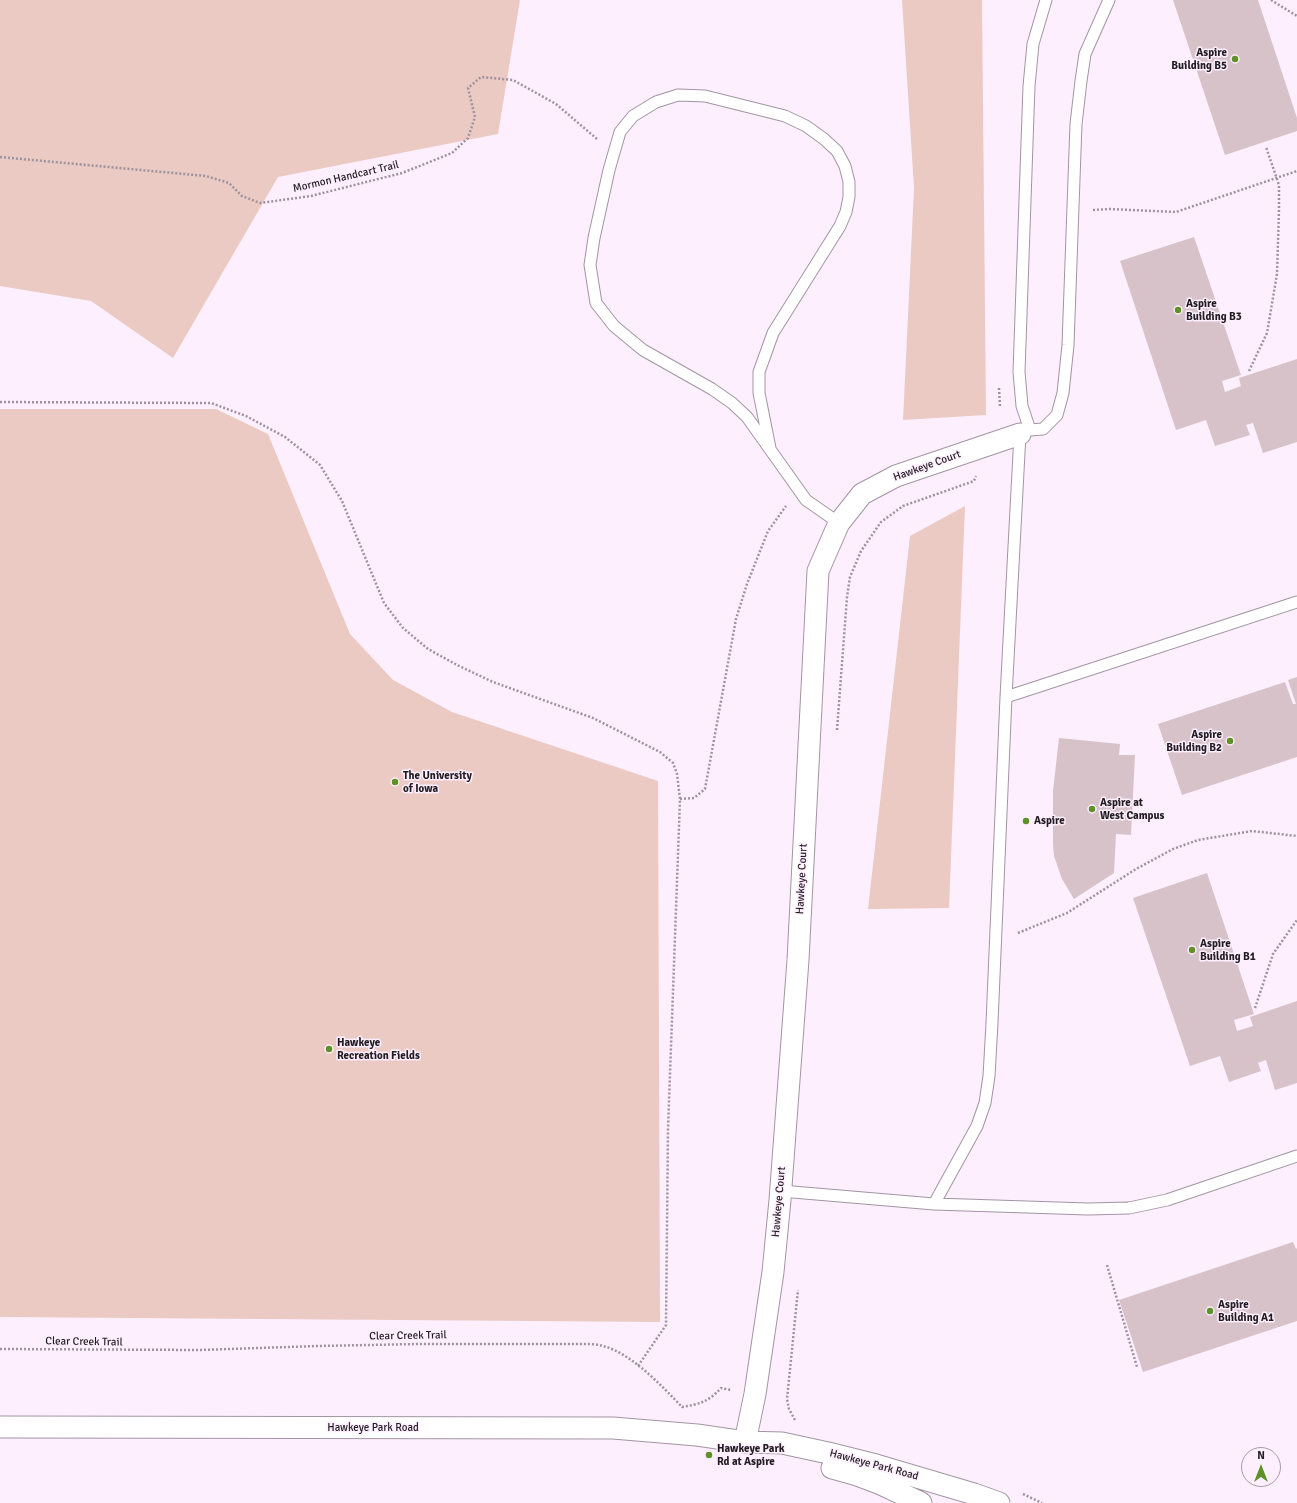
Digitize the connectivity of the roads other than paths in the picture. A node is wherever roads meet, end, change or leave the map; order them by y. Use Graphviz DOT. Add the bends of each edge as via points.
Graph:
graph roads {
  1 [pos="1046,0"];
  2 [pos="1108,0"];
  3 [pos="1025,432"];
  4 [pos="770,448"];
  5 [pos="839,523"];
  6 [pos="1297,602"];
  7 [pos="1006,697"];
  8 [pos="1297,1156"];
  9 [pos="781,1191"];
  10 [pos="934,1204"];
  11 [pos="0,1427"];
  12 [pos="745,1442"];
  13 [pos="921,1503"];
  14 [pos="999,1503"];
  1 -- 3 [label="lane" via="1033,44 1029,86 1019,372"];
  2 -- 3 [label="lane" via="1085,54 1076,124 1068,345 1063,393 1057,415 1043,429"];
  3 -- 5 [label="street, Hawkeye Court" via="896,476 862,494"];
  3 -- 7 [label="lane"];
  4 -- 4 [label="lane" via="758,393 759,372 773,333 840,226 846,212 849,182 845,166 837,151 824,139 806,126 785,116 706,96 678,95 656,102 633,116 620,132 594,238 590,265 596,303 614,326 643,350 712,389 748,416"];
  4 -- 5 [label="lane" via="806,500"];
  5 -- 9 [label="street, Hawkeye Court" via="818,571 798,960"];
  6 -- 7 [label="lane"];
  7 -- 10 [label="lane" via="989,1076 977,1126"];
  8 -- 10 [label="lane" via="1167,1200 1129,1208"];
  9 -- 10 [label="lane"];
  9 -- 12 [label="street, Hawkeye Court" via="773,1272 755,1394"];
  11 -- 12 [label="street, Hawkeye Park Road" via="612,1428"];
  12 -- 13 [label="street, Hawkeye Park Road" via="857,1475"];
  12 -- 14 [label="street, Hawkeye Park Road" via="782,1443 828,1452"];
}
